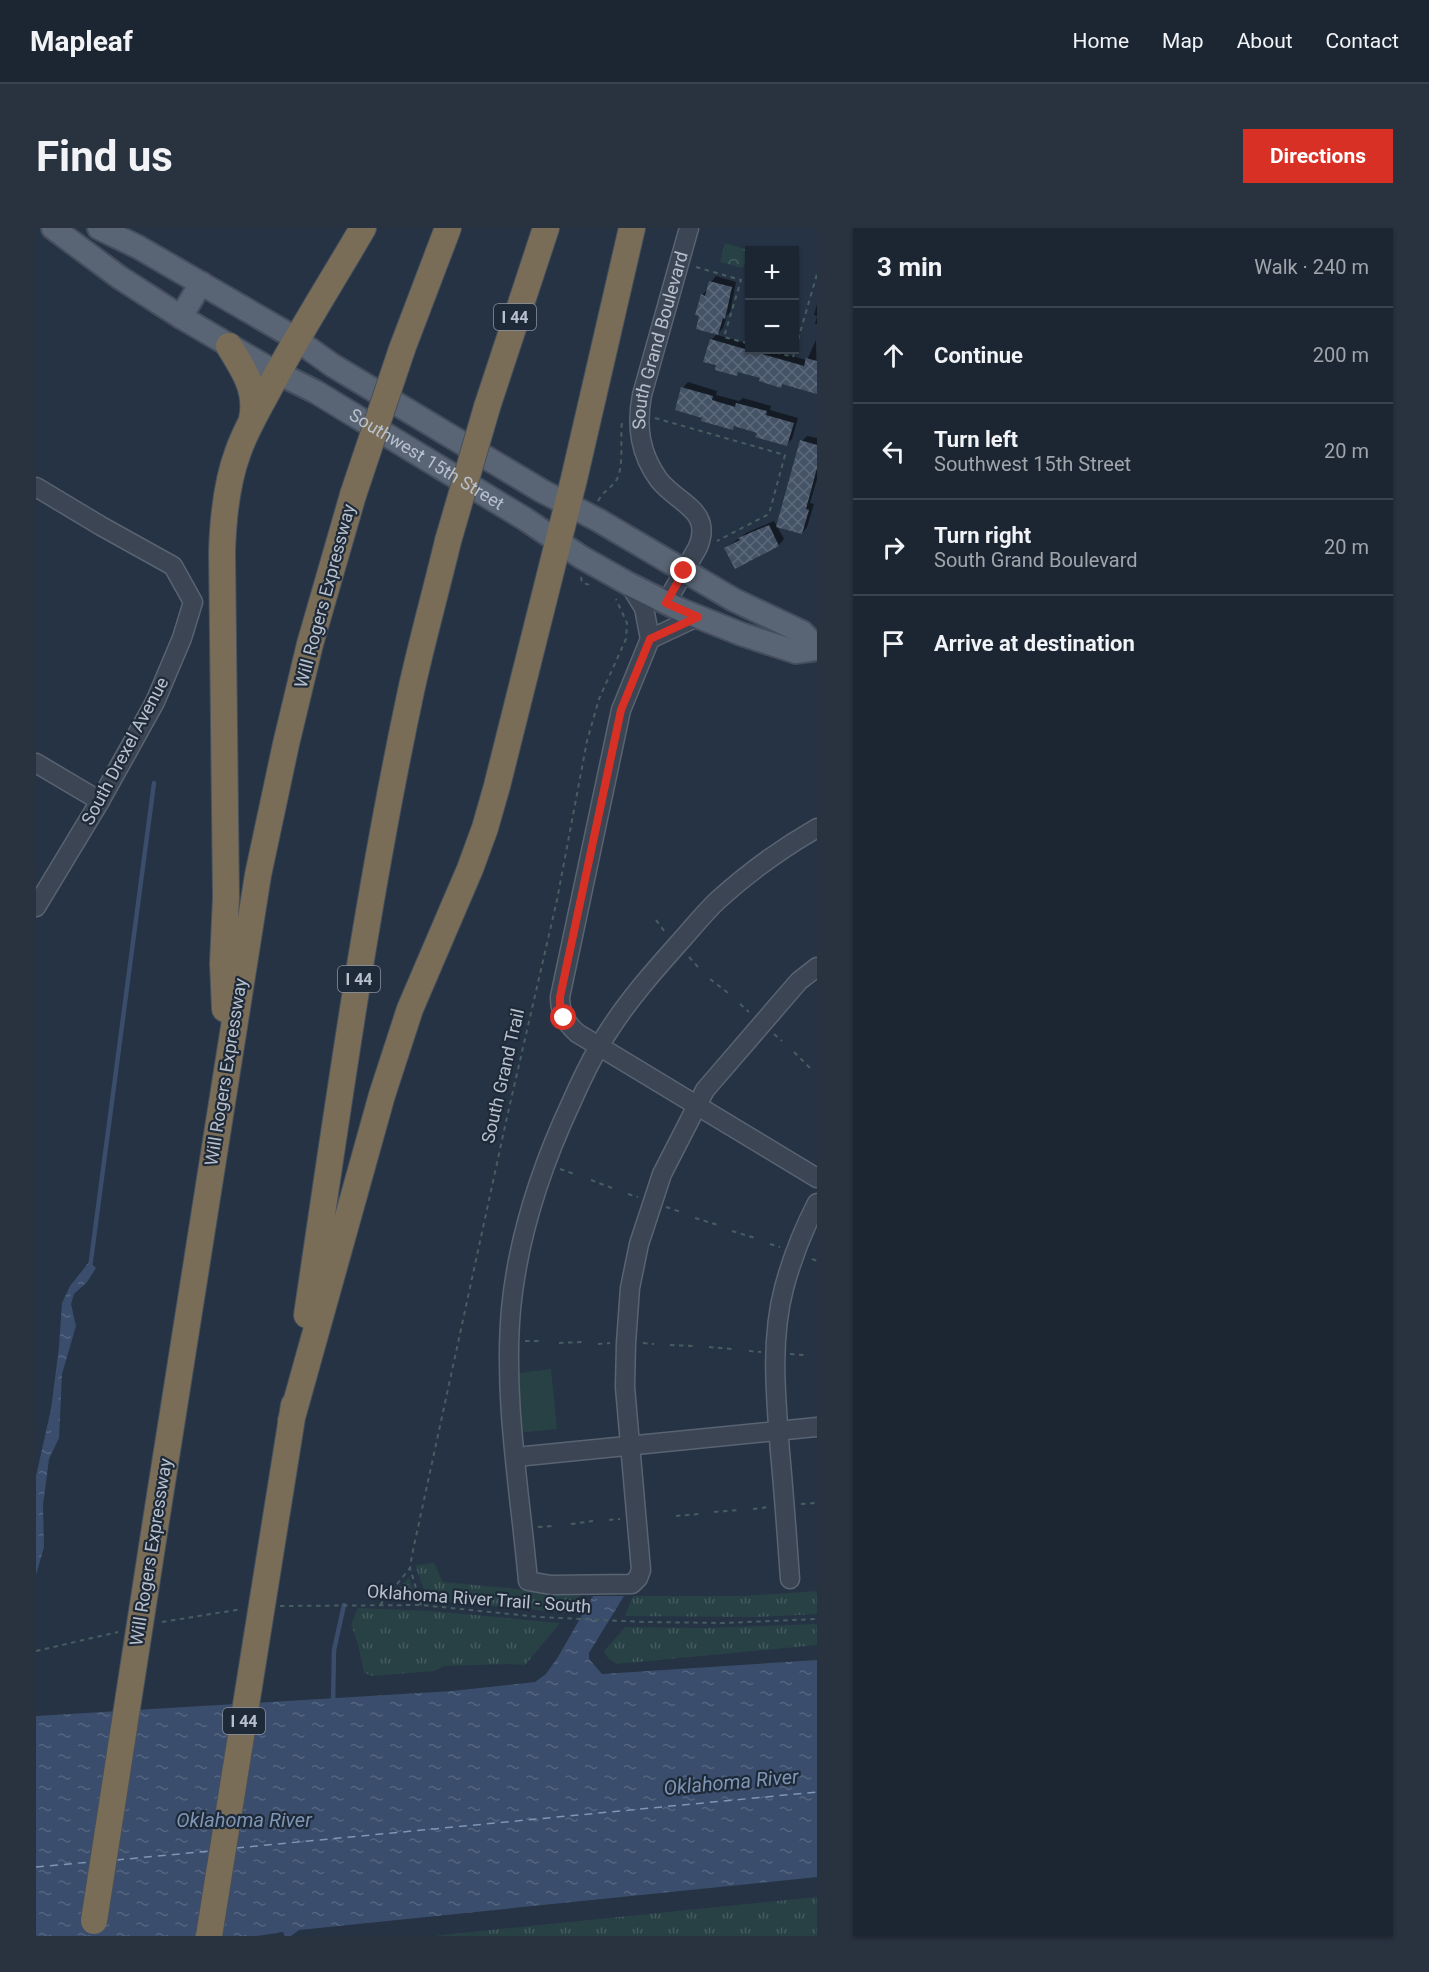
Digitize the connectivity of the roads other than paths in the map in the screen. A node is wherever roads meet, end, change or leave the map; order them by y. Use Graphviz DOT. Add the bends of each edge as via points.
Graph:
graph roads {
  1 [pos="53,228"];
  2 [pos="99,228"];
  3 [pos="363,228"];
  4 [pos="448,228"];
  5 [pos="546,228"];
  6 [pos="632,228"];
  7 [pos="689,228"];
  8 [pos="201,283"];
  9 [pos="181,317"];
  10 [pos="297,339"];
  11 [pos="229,346"];
  12 [pos="278,373"];
  13 [pos="251,423"];
  14 [pos="36,487"];
  15 [pos="567,504"];
  16 [pos="557,540"];
  17 [pos="684,571"];
  18 [pos="622,591"];
  19 [pos="666,603"];
  20 [pos="698,617"];
  21 [pos="650,639"];
  22 [pos="817,649"];
  23 [pos="36,763"];
  24 [pos="100,801"];
  25 [pos="817,828"];
  26 [pos="36,907"];
  27 [pos="817,967"];
  28 [pos="599,1046"];
  29 [pos="227,1069"];
  30 [pos="697,1106"];
  31 [pos="817,1178"];
  32 [pos="817,1203"];
  33 [pos="291,1421"];
  34 [pos="817,1427"];
  35 [pos="779,1431"];
  36 [pos="630,1446"];
  37 [pos="516,1457"];
  38 [pos="790,1580"];
  39 [pos="92,1936"];
  40 [pos="209,1936"];
  1 -- 9 [label="main road, Southwest 15th Street"];
  2 -- 8 [label="main road, Southwest 15th Street"];
  3 -- 10 [label="highway"];
  4 -- 29 [label="highway, Will Rogers Expressway, bridge" via="353,495 310,644 258,875"];
  5 -- 33 [label="highway, I 44, bridge" via="487,407 411,689 386,816"];
  6 -- 15 [label="highway"];
  7 -- 17 [label="street, South Grand Boulevard" via="642,395 638,423 653,471 701,521 701,539"];
  8 -- 9 [label="main road"];
  8 -- 10 [label="main road, Southwest 15th Street"];
  9 -- 11 [label="main road, Southwest 15th Street"];
  10 -- 12 [label="highway"];
  10 -- 15 [label="main road, Southwest 15th Street" via="342,371"];
  11 -- 12 [label="main road, Southwest 15th Street"];
  11 -- 13 [label="highway" via="253,391"];
  12 -- 13 [label="highway"];
  12 -- 16 [label="main road, Southwest 15th Street" via="316,392"];
  13 -- 29 [label="highway" via="237,453 223,532 223,963"];
  14 -- 24 [label="street, South Drexel Avenue" via="173,566 193,602 155,702"];
  15 -- 16 [label="highway"];
  15 -- 17 [label="main road, Southwest 15th Street"];
  16 -- 18 [label="main road, Southwest 15th Street"];
  16 -- 33 [label="highway" via="485,828 397,1048"];
  17 -- 19 [label="street, South Grand Boulevard"];
  17 -- 22 [label="main road, Southwest 15th Street" via="802,632"];
  18 -- 19 [label="main road, Southwest 15th Street"];
  18 -- 21 [label="street" via="644,608"];
  19 -- 20 [label="main road, Southwest 15th Street"];
  20 -- 21 [label="street"];
  20 -- 22 [label="main road, Southwest 15th Street" via="796,652"];
  21 -- 28 [label="street" via="621,710 560,997 564,1018"];
  23 -- 24 [label="street"];
  24 -- 26 [label="street, South Drexel Avenue"];
  25 -- 28 [label="street" via="768,860 717,901 646,979"];
  27 -- 30 [label="street" via="799,981 762,1023 705,1090"];
  28 -- 30 [label="street"];
  28 -- 37 [label="street" via="544,1163 526,1226 511,1309 509,1368"];
  29 -- 39 [label="highway, Will Rogers Expressway, bridge"];
  30 -- 31 [label="street"];
  30 -- 36 [label="street" via="662,1174 639,1244 630,1288 625,1387"];
  32 -- 35 [label="street" via="795,1252 780,1312 776,1353"];
  33 -- 40 [label="highway, I 44, bridge"];
  34 -- 35 [label="street"];
  35 -- 36 [label="street"];
  35 -- 38 [label="street"];
  36 -- 37 [label="street"];
  36 -- 37 [label="street" via="641,1570 632,1584 551,1585 528,1581"];
}
